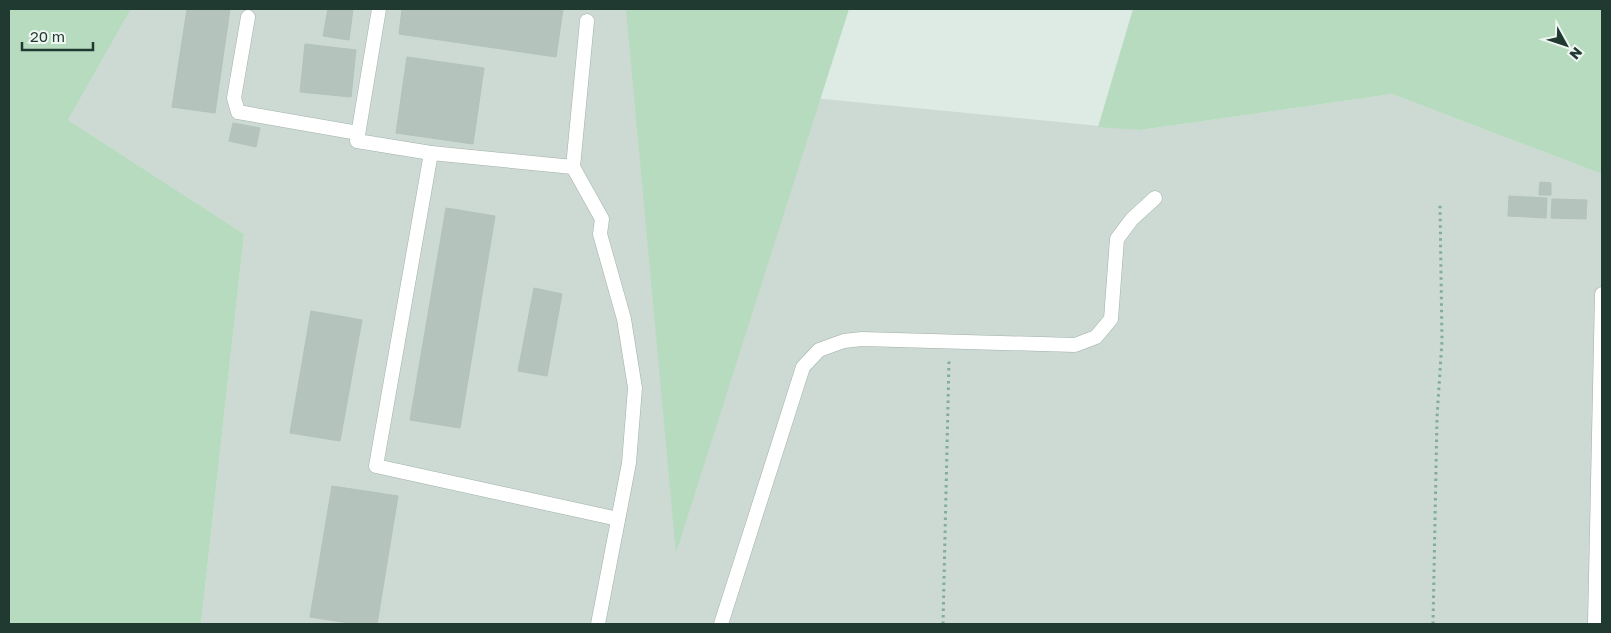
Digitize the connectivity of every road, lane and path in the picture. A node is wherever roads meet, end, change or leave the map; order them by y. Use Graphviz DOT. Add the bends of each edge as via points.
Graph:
graph roads {
  1 [pos="379,9"];
  2 [pos="248,17"];
  3 [pos="587,21"];
  4 [pos="358,133"];
  5 [pos="430,153"];
  6 [pos="573,167"];
  7 [pos="1155,198"];
  8 [pos="1440,205"];
  9 [pos="1602,294"];
  10 [pos="950,342"];
  11 [pos="618,519"];
  12 [pos="598,624"];
  13 [pos="721,624"];
  14 [pos="943,624"];
  15 [pos="1433,624"];
  16 [pos="1595,624"];
  1 -- 4 [label="lane"];
  2 -- 4 [label="lane" via="234,98 238,112"];
  3 -- 6 [label="lane"];
  4 -- 5 [label="lane" via="357,141"];
  5 -- 6 [label="lane"];
  5 -- 11 [label="lane" via="376,466"];
  6 -- 11 [label="lane" via="602,219 600,234 624,319 635,388 629,463"];
  7 -- 10 [label="lane" via="1132,219 1117,239 1111,319 1096,337 1075,345"];
  8 -- 15 [label="path" via="1442,341 1436,417"];
  9 -- 16 [label="lane"];
  10 -- 13 [label="lane" via="844,341 820,350 803,367"];
  10 -- 14 [label="path"];
  11 -- 12 [label="lane"];
}
